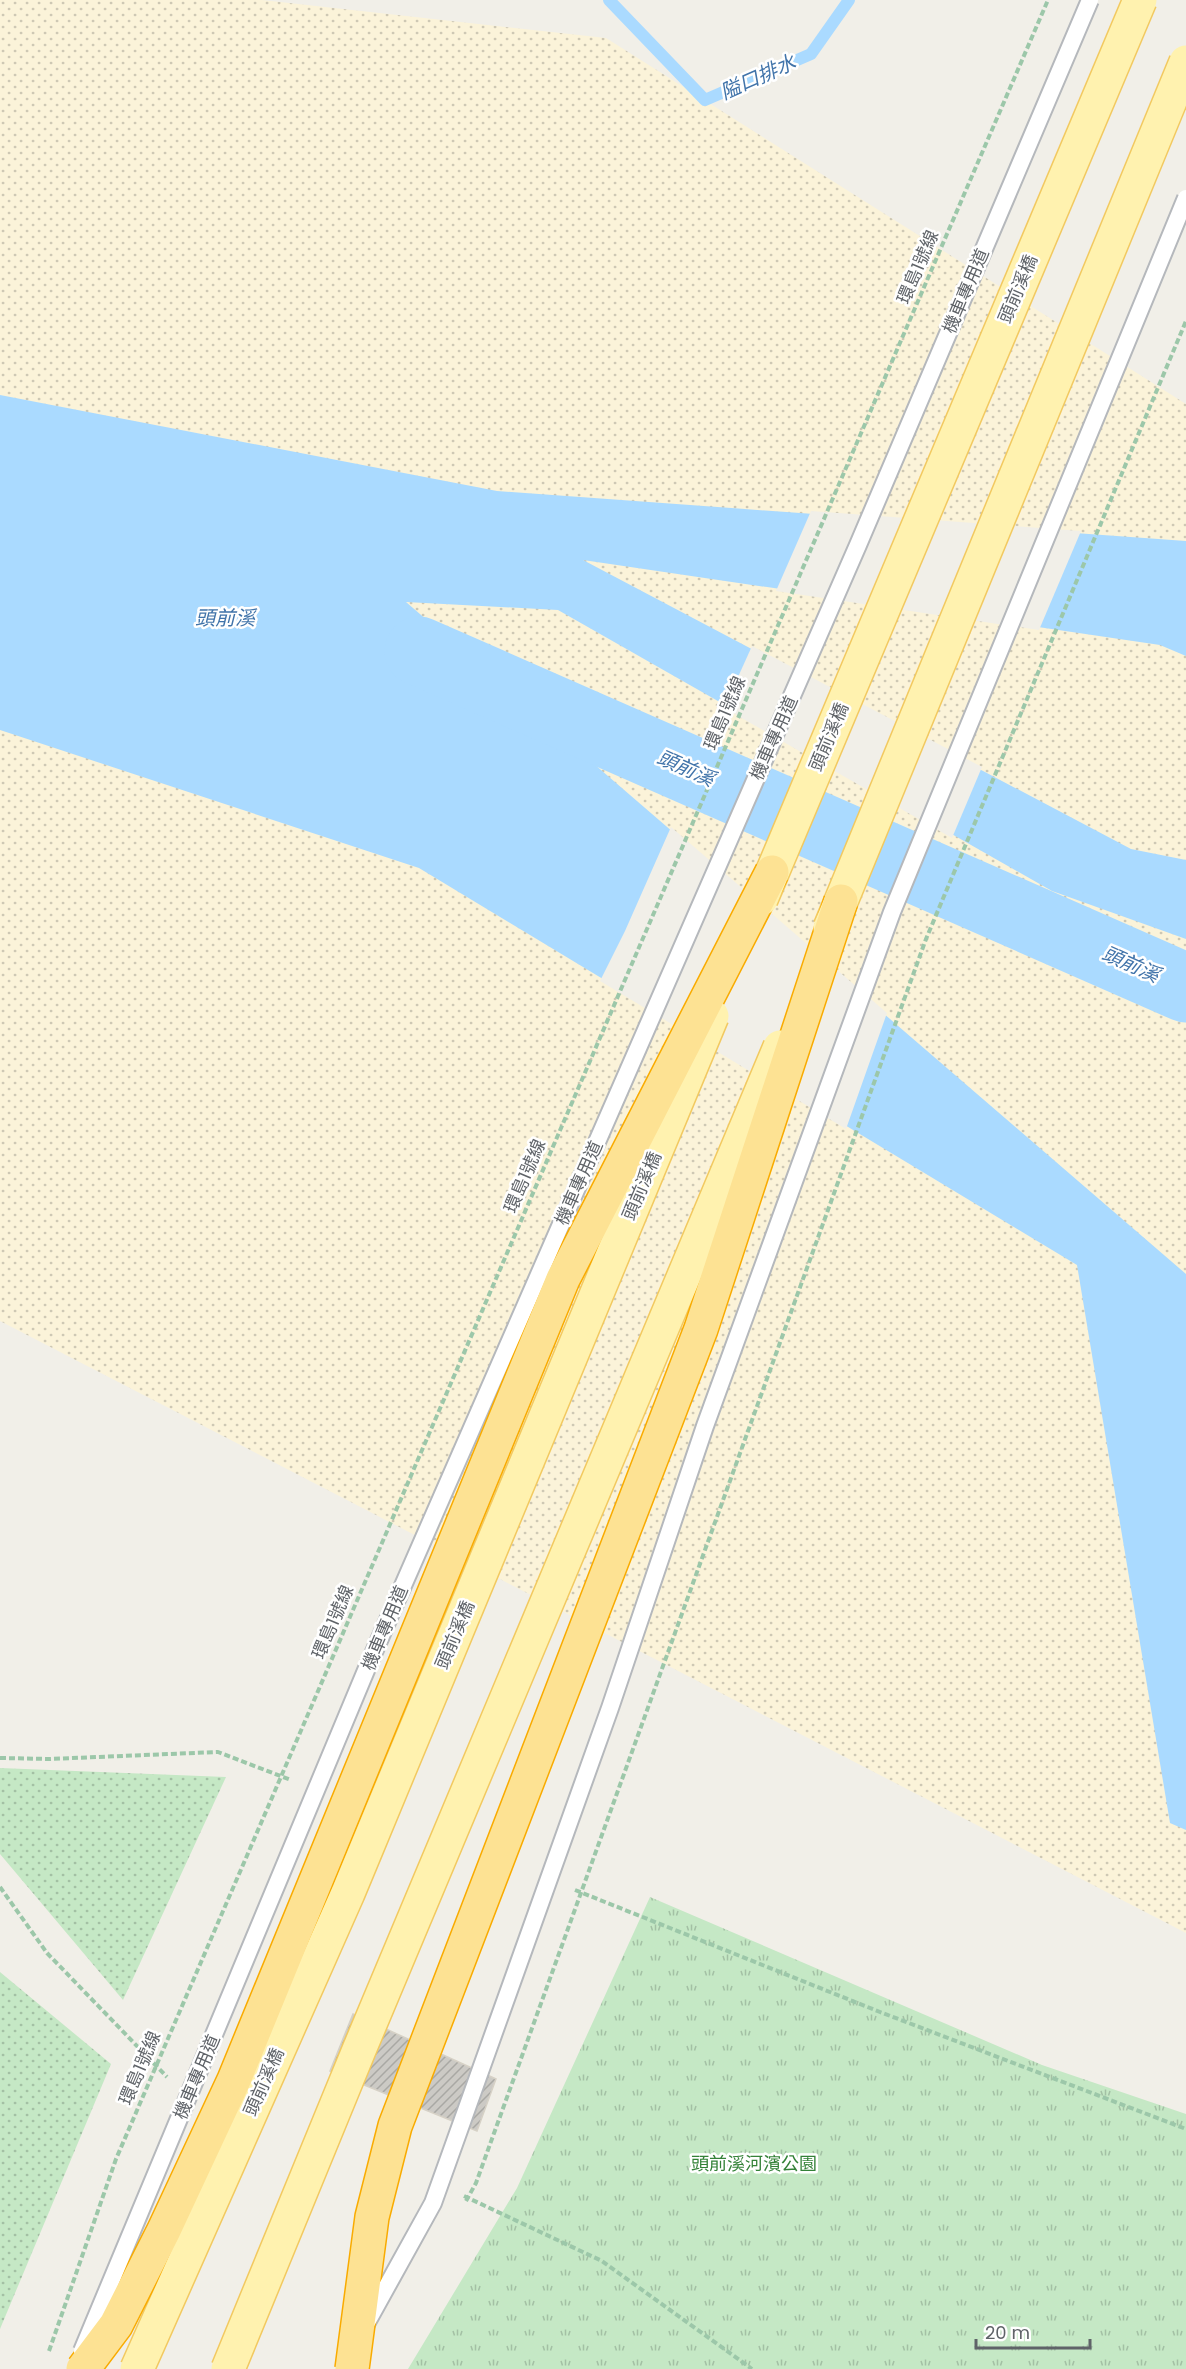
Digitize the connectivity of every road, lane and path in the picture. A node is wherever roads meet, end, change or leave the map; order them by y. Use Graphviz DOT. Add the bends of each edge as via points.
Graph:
graph roads {
  1 [pos="1048,0"];
  2 [pos="1090,0"];
  3 [pos="1140,0"];
  4 [pos="1186,62"];
  5 [pos="1186,198"];
  6 [pos="1186,321"];
  7 [pos="772,872"];
  8 [pos="841,901"];
  9 [pos="0,1758"];
  10 [pos="296,1782"];
  11 [pos="565,1886"];
  12 [pos="1186,2129"];
  13 [pos="465,2203"];
  14 [pos="47,2358"];
  15 [pos="75,2369"];
  16 [pos="83,2369"];
  17 [pos="137,2369"];
  18 [pos="228,2369"];
  19 [pos="342,2369"];
  20 [pos="352,2369"];
  1 -- 14 [label="path, 環島1號線, bridge" via="120,2148"];
  2 -- 15 [label="lane, 機車專用道, bridge" via="848,567 367,1668"];
  3 -- 7 [label="main road, 頭前溪橋, bridge"];
  4 -- 8 [label="main road, bridge"];
  5 -- 19 [label="lane, bridge" via="892,912 705,1426 610,1708 432,2203"];
  6 -- 13 [label="path, bridge" via="926,939 480,2171"];
  7 -- 16 [label="highway, bridge" via="563,1279 234,2080 116,2325"];
  7 -- 17 [label="main road, 頭前溪橋, bridge" via="348,1893"];
  8 -- 18 [label="main road, bridge"];
  8 -- 20 [label="highway, bridge" via="701,1329 395,2126 372,2217"];
  9 -- 10 [label="path" via="218,1752"];
  11 -- 12 [label="path"];
}
